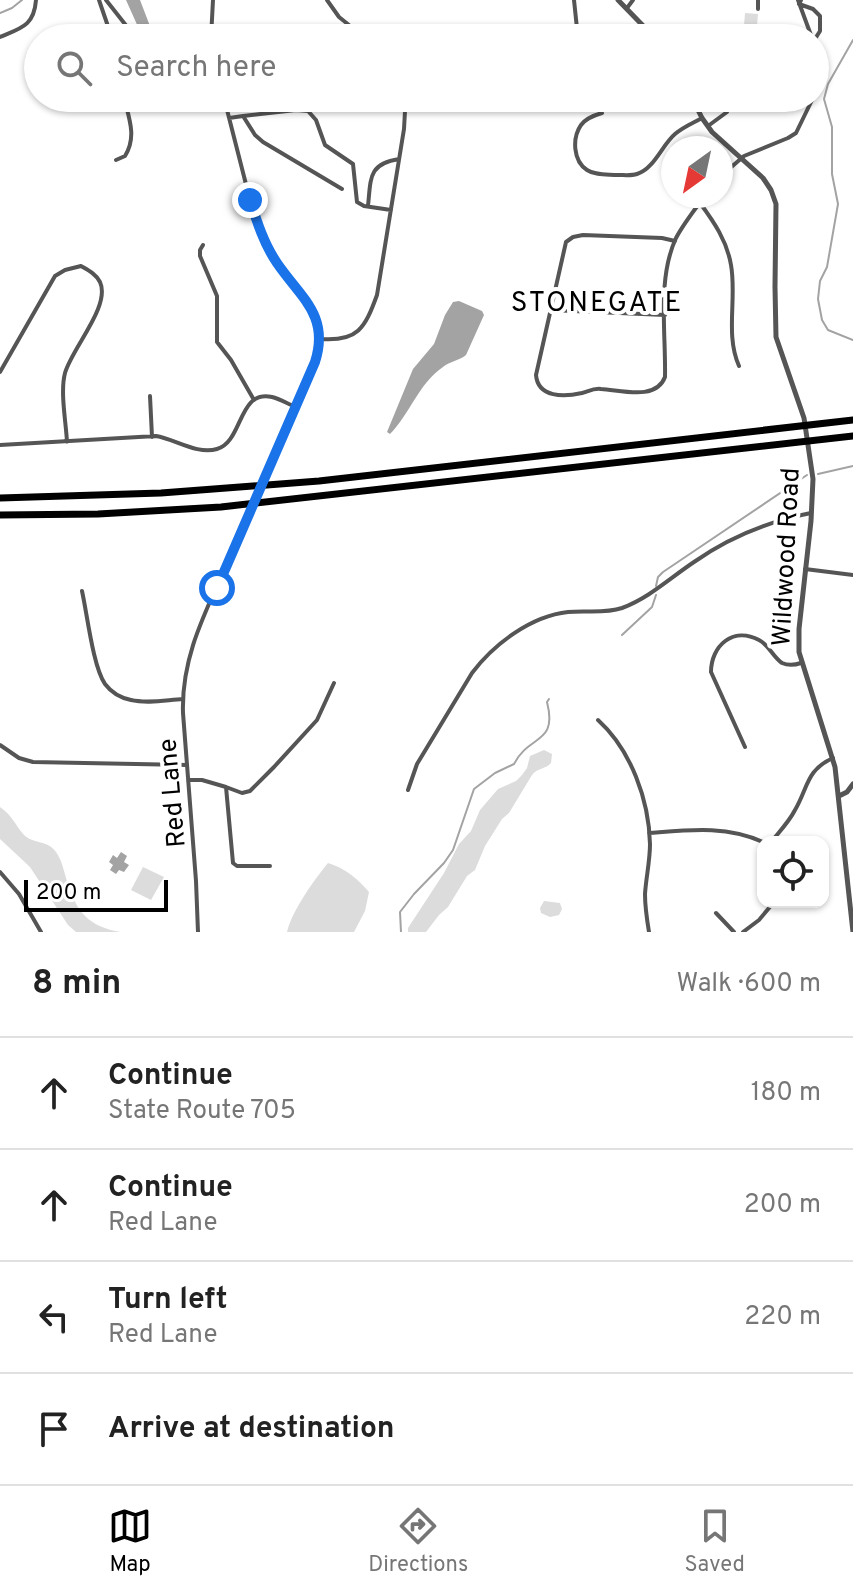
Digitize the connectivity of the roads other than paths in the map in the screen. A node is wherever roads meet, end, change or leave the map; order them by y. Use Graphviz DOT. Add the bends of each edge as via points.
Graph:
graph roads {
  1 [pos="36,0"];
  2 [pos="99,0"];
  3 [pos="106,0"];
  4 [pos="213,0"];
  5 [pos="327,0"];
  6 [pos="574,0"];
  7 [pos="618,0"];
  8 [pos="633,0"];
  9 [pos="758,0"];
  10 [pos="799,1"];
  11 [pos="627,8"];
  12 [pos="758,9"];
  13 [pos="27,24"];
  14 [pos="107,24"];
  15 [pos="125,24"];
  16 [pos="212,24"];
  17 [pos="348,24"];
  18 [pos="577,24"];
  19 [pos="642,24"];
  20 [pos="808,24"];
  21 [pos="820,24"];
  22 [pos="24,26"];
  23 [pos="0,37"];
  24 [pos="128,112"];
  25 [pos="228,112"];
  26 [pos="278,112"];
  27 [pos="308,112"];
  28 [pos="405,112"];
  29 [pos="699,112"];
  30 [pos="727,112"];
  31 [pos="806,112"];
  32 [pos="602,113"];
  33 [pos="243,116"];
  34 [pos="229,118"];
  35 [pos="702,118"];
  36 [pos="708,126"];
  37 [pos="741,158"];
  38 [pos="399,159"];
  39 [pos="116,160"];
  40 [pos="733,165"];
  41 [pos="342,189"];
  42 [pos="368,207"];
  43 [pos="696,208"];
  44 [pos="703,208"];
  45 [pos="391,210"];
  46 [pos="675,241"];
  47 [pos="203,245"];
  48 [pos="550,310"];
  49 [pos="665,315"];
  50 [pos="320,339"];
  51 [pos="739,366"];
  52 [pos="0,372"];
  53 [pos="150,396"];
  54 [pos="254,400"];
  55 [pos="296,407"];
  56 [pos="853,420"];
  57 [pos="853,436"];
  58 [pos="152,437"];
  59 [pos="67,442"];
  60 [pos="0,445"];
  61 [pos="0,498"];
  62 [pos="811,513"];
  63 [pos="0,515"];
  64 [pos="805,569"];
  65 [pos="853,575"];
  66 [pos="82,591"];
  67 [pos="801,663"];
  68 [pos="334,683"];
  69 [pos="183,699"];
  70 [pos="598,720"];
  71 [pos="0,745"];
  72 [pos="745,747"];
  73 [pos="833,758"];
  74 [pos="187,765"];
  75 [pos="188,780"];
  76 [pos="853,784"];
  77 [pos="226,787"];
  78 [pos="408,790"];
  79 [pos="838,796"];
  80 [pos="649,833"];
  81 [pos="776,836"];
  82 [pos="757,840"];
  83 [pos="270,866"];
  84 [pos="0,872"];
  85 [pos="6,878"];
  86 [pos="0,884"];
  87 [pos="769,908"];
  88 [pos="716,913"];
  89 [pos="41,932"];
  90 [pos="198,932"];
  91 [pos="649,932"];
  92 [pos="734,932"];
  93 [pos="743,932"];
  94 [pos="853,932"];
  1 -- 13 [label="street"];
  2 -- 14 [label="street"];
  3 -- 15 [label="street"];
  4 -- 16 [label="street"];
  5 -- 17 [label="street"];
  6 -- 18 [label="street"];
  7 -- 11 [label="street"];
  8 -- 11 [label="street"];
  9 -- 12 [label="street"];
  10 -- 20 [label="street"];
  10 -- 21 [label="street" via="820,16"];
  11 -- 19 [label="street"];
  22 -- 23 [label="street"];
  24 -- 39 [label="street" via="132,141 125,156"];
  25 -- 34 [label="street"];
  26 -- 33 [label="street"];
  27 -- 42 [label="street" via="326,146 353,164 356,201"];
  28 -- 38 [label="street"];
  29 -- 35 [label="street, Wildwood Road"];
  30 -- 36 [label="street"];
  31 -- 37 [label="street" via="791,137"];
  32 -- 35 [label="street" via="582,124 576,141 580,163 598,174 642,172 675,134"];
  33 -- 34 [label="street"];
  33 -- 41 [label="street" via="263,142"];
  34 -- 50 [label="street" via="262,236 313,312"];
  35 -- 36 [label="street, Wildwood Road"];
  36 -- 37 [label="street, Wildwood Road"];
  37 -- 40 [label="street"];
  37 -- 62 [label="street, Wildwood Road" via="768,184 776,204 776,337 804,418 813,479"];
  38 -- 42 [label="street" via="376,167"];
  38 -- 45 [label="street"];
  42 -- 45 [label="street"];
  43 -- 46 [label="street"];
  44 -- 51 [label="street" via="729,257 733,350"];
  45 -- 50 [label="street" via="379,287 367,318 352,336"];
  46 -- 48 [label="street" via="573,237 564,247"];
  46 -- 49 [label="street" via="666,276"];
  47 -- 54 [label="street" via="200,256 217,296 217,342"];
  48 -- 49 [label="street"];
  48 -- 49 [label="street" via="536,375 549,394 659,387 665,377"];
  50 -- 55 [label="street"];
  52 -- 59 [label="street" via="55,276 81,266 96,277 103,298 64,376"];
  53 -- 58 [label="street"];
  54 -- 55 [label="street" via="271,396"];
  54 -- 58 [label="street" via="221,448 203,451"];
  55 -- 69 [label="street, Red Lane" via="192,644"];
  56 -- 61 [label="highway" via="304,483"];
  57 -- 63 [label="highway" via="221,507"];
  58 -- 59 [label="street"];
  59 -- 60 [label="street"];
  62 -- 64 [label="street, Wildwood Road"];
  62 -- 78 [label="street" via="719,546 622,608 553,614 511,636 472,673 417,764"];
  64 -- 65 [label="street"];
  64 -- 67 [label="street, Wildwood Road"];
  66 -- 69 [label="street" via="106,686 134,701"];
  67 -- 72 [label="street" via="782,663 767,646 744,635 717,648 711,672"];
  67 -- 73 [label="street, Wildwood Road"];
  68 -- 77 [label="street" via="317,720 250,791"];
  69 -- 74 [label="street, Red Lane"];
  70 -- 80 [label="street" via="634,772"];
  71 -- 74 [label="street" via="33,762"];
  73 -- 79 [label="street, Wildwood Road"];
  73 -- 81 [label="street" via="811,774 797,808"];
  74 -- 75 [label="street, Red Lane"];
  75 -- 77 [label="street"];
  75 -- 90 [label="street, Red Lane"];
  76 -- 79 [label="street"];
  77 -- 83 [label="street" via="233,863"];
  79 -- 94 [label="street, Wildwood Road"];
  80 -- 82 [label="street" via="713,829"];
  80 -- 91 [label="street"];
  84 -- 85 [label="street"];
  85 -- 86 [label="street"];
  85 -- 89 [label="street"];
  87 -- 93 [label="street"];
  88 -- 92 [label="street"];
}
